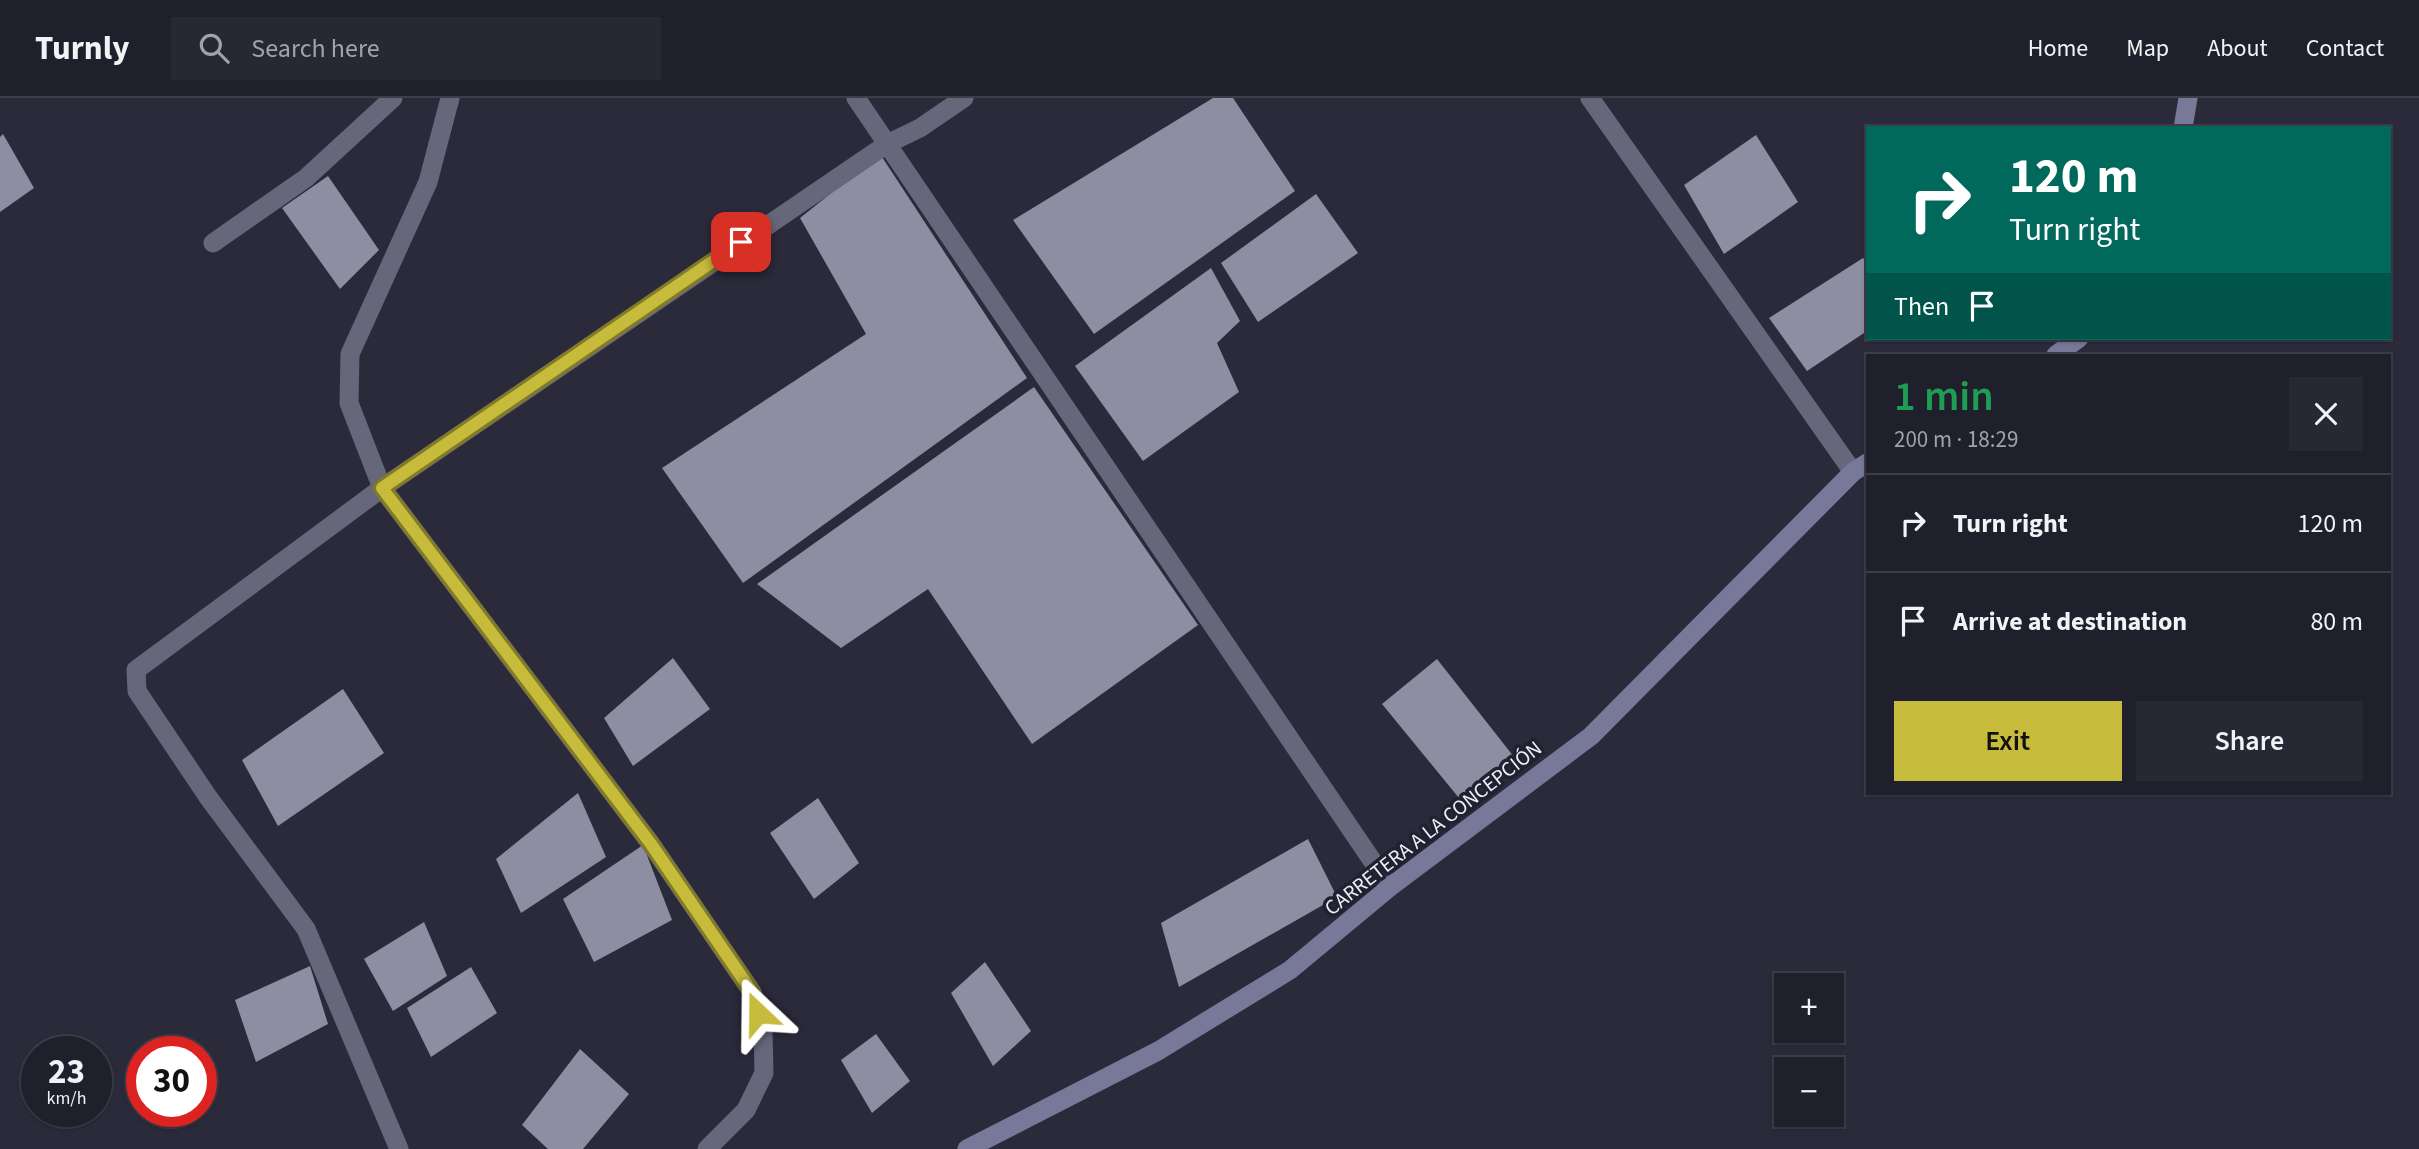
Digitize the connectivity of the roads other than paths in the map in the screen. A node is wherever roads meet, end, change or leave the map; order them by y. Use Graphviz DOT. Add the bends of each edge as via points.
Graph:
graph roads {
  1 [pos="393,98"];
  2 [pos="450,98"];
  3 [pos="856,98"];
  4 [pos="964,98"];
  5 [pos="1590,98"];
  6 [pos="2188,98"];
  7 [pos="2183,126"];
  8 [pos="887,144"];
  9 [pos="213,243"];
  10 [pos="2076,340"];
  11 [pos="2057,354"];
  12 [pos="1860,468"];
  13 [pos="382,488"];
  14 [pos="1390,887"];
  15 [pos="399,1149"];
  16 [pos="707,1149"];
  17 [pos="967,1149"];
  1 -- 9 [label="street" via="306,178"];
  2 -- 13 [label="street" via="428,183 350,354 349,403"];
  3 -- 8 [label="street"];
  4 -- 8 [label="street"];
  5 -- 12 [label="street"];
  6 -- 7 [label="main road"];
  8 -- 13 [label="street"];
  8 -- 14 [label="street"];
  10 -- 11 [label="main road"];
  12 -- 14 [label="main road, CARRETERA A LA CONCEPCIÓN" via="1591,736"];
  13 -- 15 [label="street" via="144,661 134,680 208,797 306,929"];
  13 -- 16 [label="street" via="651,844 752,992 763,1033 764,1073 746,1110"];
  14 -- 17 [label="main road, CARRETERA A LA CONCEPCIÓN" via="1290,970 1158,1051"];
}
